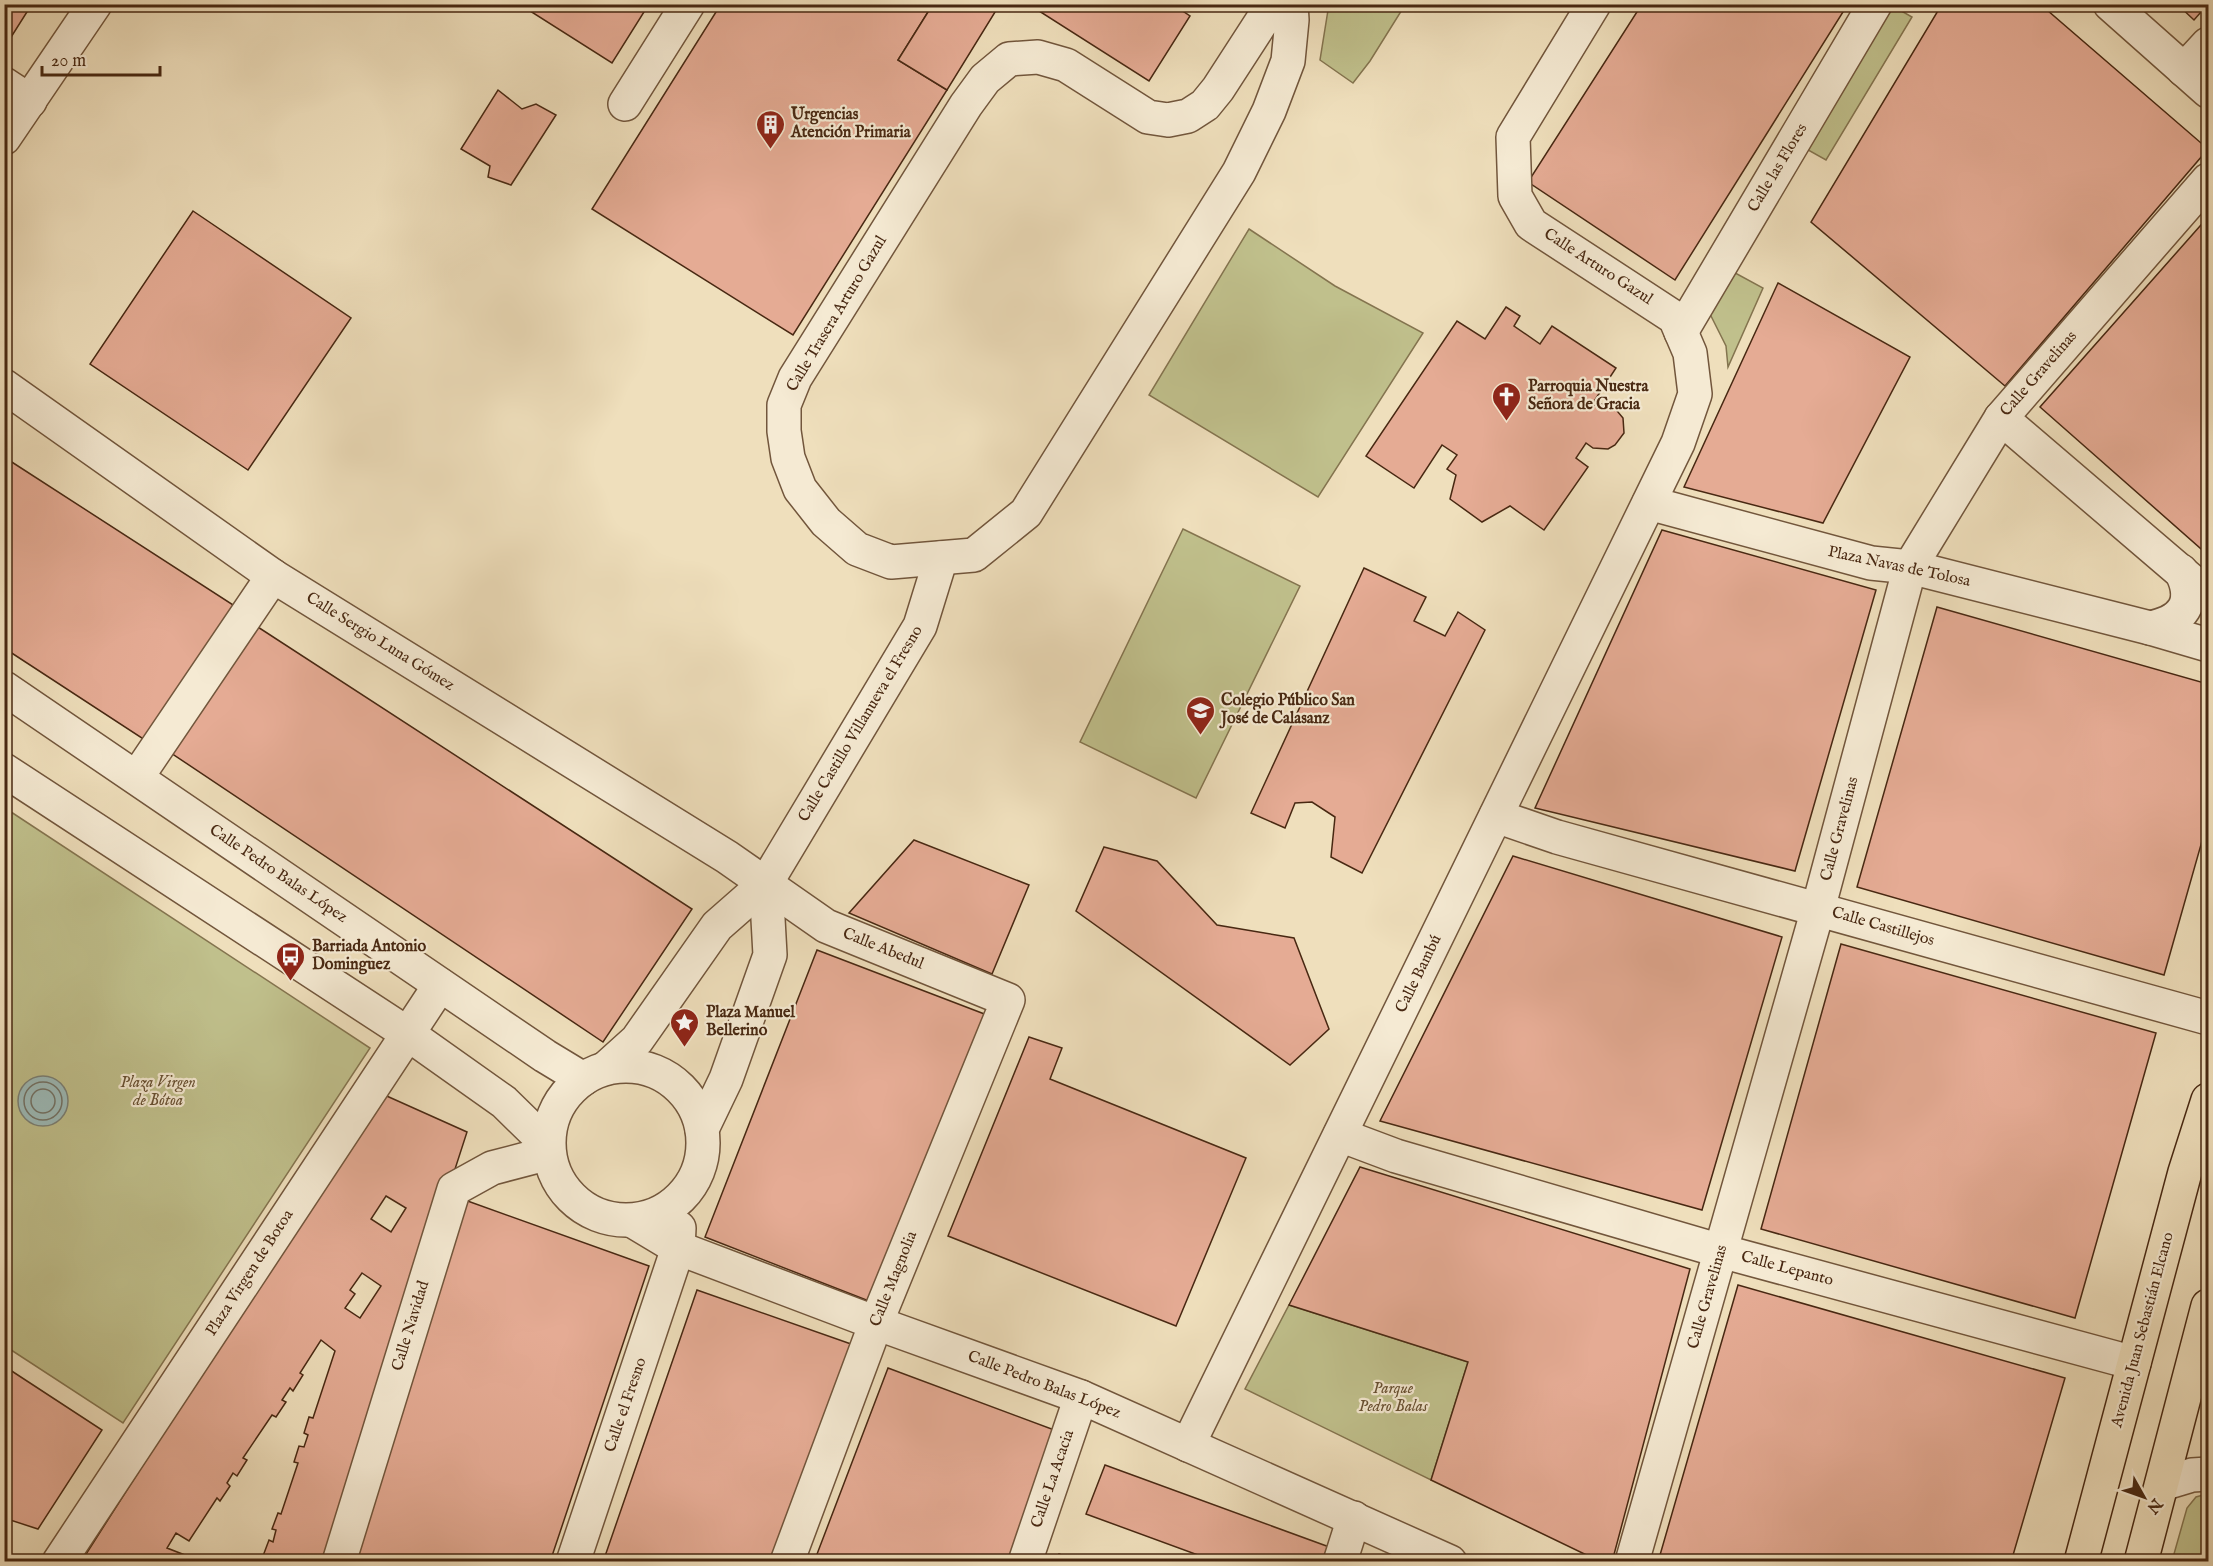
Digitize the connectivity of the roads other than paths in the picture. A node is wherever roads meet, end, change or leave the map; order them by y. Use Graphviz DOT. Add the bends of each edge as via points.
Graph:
graph roads {
  1 [pos="95,4"];
  2 [pos="688,4"];
  3 [pos="1273,4"];
  4 [pos="1291,4"];
  5 [pos="1594,4"];
  6 [pos="1875,4"];
  7 [pos="2110,4"];
  8 [pos="2208,44"];
  9 [pos="2184,70"];
  10 [pos="2208,92"];
  11 [pos="17,93"];
  12 [pos="625,104"];
  13 [pos="4,138"];
  14 [pos="2208,180"];
  15 [pos="1682,332"];
  16 [pos="4,386"];
  17 [pos="2001,418"];
  18 [pos="1649,503"];
  19 [pos="941,558"];
  20 [pos="1910,567"];
  21 [pos="2181,572"];
  22 [pos="273,576"];
  23 [pos="2208,595"];
  24 [pos="2150,628"];
  25 [pos="2208,645"];
  26 [pos="4,688"];
  27 [pos="4,770"];
  28 [pos="137,777"];
  29 [pos="1496,816"];
  30 [pos="766,883"];
  31 [pos="1818,909"];
  32 [pos="440,984"];
  33 [pos="1008,1000"];
  34 [pos="2208,1018"];
  35 [pos="408,1034"];
  36 [pos="594,1073"];
  37 [pos="2208,1100"];
  38 [pos="702,1129"];
  39 [pos="1340,1135"];
  40 [pos="549,1149"];
  41 [pos="679,1199"];
  42 [pos="633,1221"];
  43 [pos="678,1248"];
  44 [pos="1721,1251"];
  45 [pos="2208,1306"];
  46 [pos="876,1323"];
  47 [pos="2134,1363"];
  48 [pos="1081,1397"];
  49 [pos="1188,1445"];
  50 [pos="2208,1474"];
  51 [pos="2162,1484"];
  52 [pos="1354,1518"];
  53 [pos="59,1562"];
  54 [pos="339,1562"];
  55 [pos="573,1562"];
  56 [pos="787,1562"];
  57 [pos="1025,1562"];
  58 [pos="1341,1562"];
  59 [pos="1450,1562"];
  60 [pos="1632,1562"];
  61 [pos="2080,1562"];
  62 [pos="2141,1562"];
  1 -- 11 [label="street"];
  2 -- 12 [label="street"];
  3 -- 19 [label="street, Calle Trasera Arturo Gazul" via="1218,89 1205,105 1188,116 1168,120 1148,117 1066,65 1038,57 1009,59 985,79 966,105 795,378 784,405 788,458 800,489 819,514 857,549 874,556 891,562"];
  4 -- 19 [label="street, Calle Trasera Arturo Gazul" via="1288,61 1239,172 1026,513 974,555"];
  5 -- 15 [label="street, Calle Arturo Gazul" via="1513,137 1515,196 1531,224 1675,318"];
  6 -- 15 [label="street, Calle las Flores"];
  7 -- 9 [label="street"];
  8 -- 9 [label="street"];
  9 -- 10 [label="street"];
  11 -- 13 [label="street"];
  14 -- 17 [label="street, Calle Gravelinas"];
  15 -- 18 [label="street, Calle Arturo Gazul" via="1690,352 1695,394 1678,443"];
  16 -- 22 [label="street, Calle Sergio Luna Gómez"];
  17 -- 20 [label="street, Calle Gravelinas"];
  17 -- 21 [label="street"];
  18 -- 20 [label="street, Plaza Navas de Tolosa" via="1872,563"];
  18 -- 29 [label="street, Calle Bambú"];
  19 -- 30 [label="street, Calle Castillo Villanueva el Fresno" via="920,626"];
  20 -- 24 [label="street, Plaza Navas de Tolosa"];
  20 -- 31 [label="street, Calle Gravelinas"];
  21 -- 23 [label="street"];
  21 -- 24 [label="street" via="2188,596 2184,611 2175,620"];
  22 -- 28 [label="street"];
  22 -- 30 [label="street, Calle Sergio Luna Gómez"];
  24 -- 25 [label="street, Plaza Navas de Tolosa"];
  26 -- 28 [label="street, Calle Pedro Balas López"];
  27 -- 35 [label="street"];
  28 -- 32 [label="street, Calle Pedro Balas López"];
  29 -- 31 [label="street, Calle Castillejos" via="1557,837"];
  29 -- 39 [label="street, Calle Bambú"];
  30 -- 33 [label="street, Calle Abedul" via="826,926"];
  30 -- 36 [label="street, Calle Castillo Villanueva el Fresno" via="717,926 636,1040"];
  30 -- 38 [label="street" via="770,955 726,1080"];
  31 -- 34 [label="street, Calle Castillejos"];
  31 -- 44 [label="street, Calle Gravelinas"];
  32 -- 35 [label="street, Plaza Virgen de Botoa"];
  32 -- 36 [label="street, Calle Pedro Balas López" via="545,1056"];
  33 -- 46 [label="street, Calle Magnolia"];
  35 -- 40 [label="street" via="504,1102"];
  35 -- 53 [label="street, Plaza Virgen de Botoa"];
  36 -- 38 [label="street" via="631,1066 656,1071 678,1085 694,1105"];
  36 -- 40 [label="street" via="564,1096 552,1119"];
  37 -- 47 [label="highway, Avenida Juan Sebastián Elcano"];
  38 -- 41 [label="street" via="702,1154 695,1179"];
  39 -- 44 [label="street, Calle Lepanto" via="1396,1156"];
  39 -- 49 [label="street, Calle Bambú"];
  40 -- 42 [label="street" via="553,1170 565,1192 584,1209 608,1219"];
  40 -- 54 [label="street, Calle Navidad" via="492,1168 454,1189"];
  41 -- 42 [label="street" via="658,1214"];
  41 -- 43 [label="street"];
  42 -- 43 [label="street, Calle Pedro Balas López"];
  43 -- 46 [label="street, Calle Pedro Balas López"];
  43 -- 55 [label="street, Calle el Fresno"];
  44 -- 47 [label="street, Calle Lepanto"];
  44 -- 60 [label="street, Calle Gravelinas"];
  45 -- 51 [label="highway"];
  46 -- 48 [label="street, Calle Pedro Balas López"];
  46 -- 56 [label="street, Calle Magnolia"];
  47 -- 61 [label="highway, Avenida Juan Sebastián Elcano"];
  48 -- 49 [label="street, Calle Pedro Balas López"];
  48 -- 57 [label="street, Calle La Acacia"];
  49 -- 52 [label="street, Calle Pedro Balas López"];
  50 -- 51 [label="street" via="2192,1474"];
  51 -- 62 [label="highway"];
  52 -- 58 [label="street"];
  52 -- 59 [label="street, Calle Pedro Balas López"];
}
